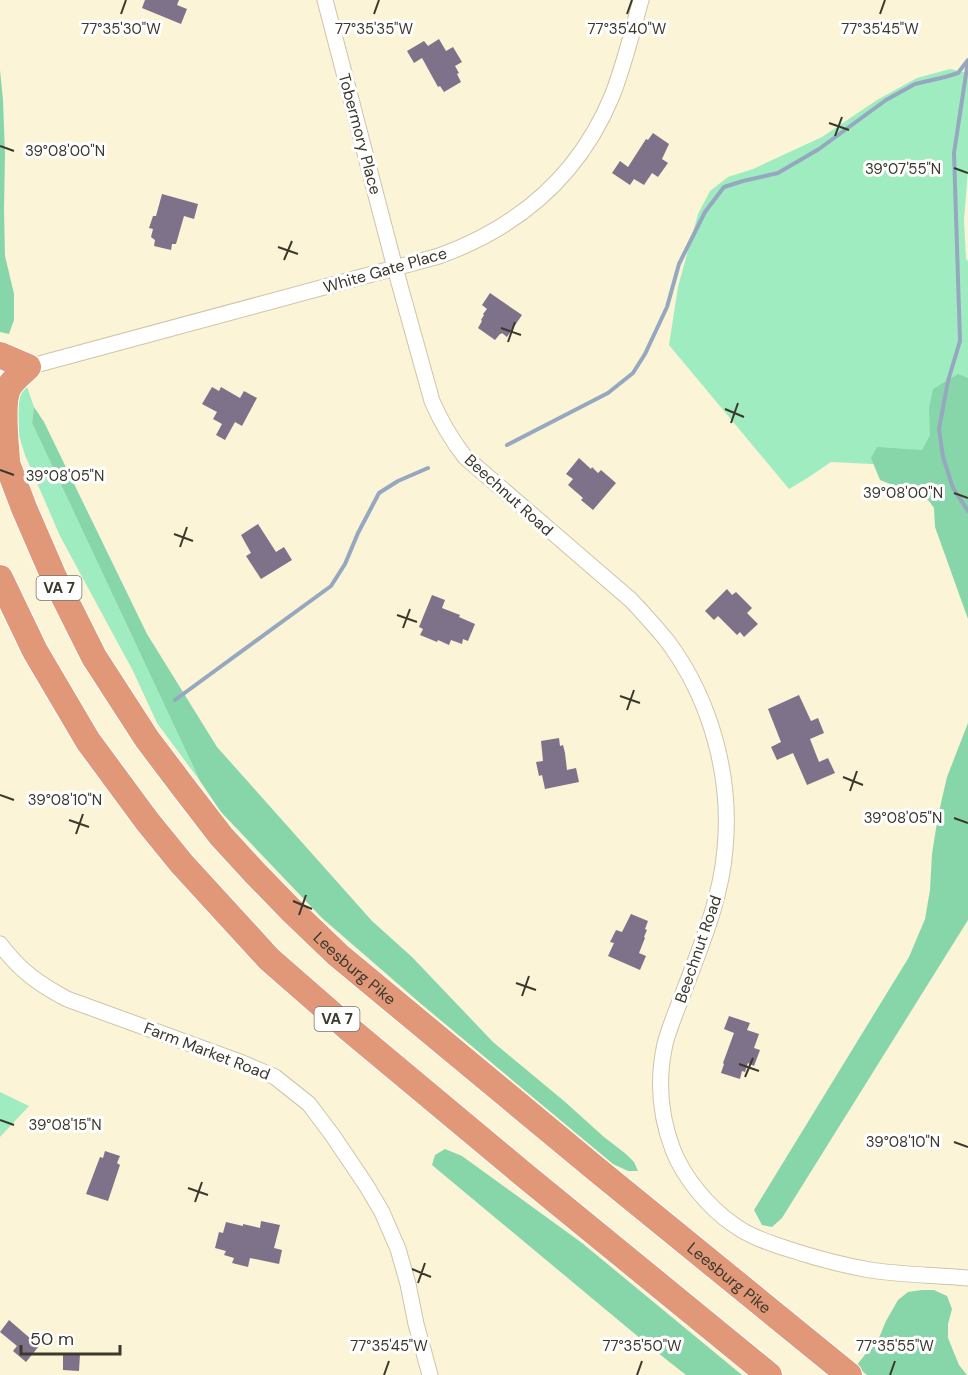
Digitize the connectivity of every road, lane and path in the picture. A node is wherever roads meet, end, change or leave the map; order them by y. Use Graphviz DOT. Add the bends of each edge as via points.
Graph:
graph roads {
  1 [pos="325,0"];
  2 [pos="641,0"];
  3 [pos="395,268"];
  4 [pos="0,355"];
  5 [pos="28,367"];
  6 [pos="0,377"];
  7 [pos="4,456"];
  8 [pos="0,578"];
  9 [pos="0,944"];
  10 [pos="968,1278"];
  11 [pos="430,1375"];
  12 [pos="769,1375"];
  13 [pos="849,1375"];
  1 -- 3 [label="street, Tobermory Place"];
  2 -- 3 [label="street, White Gate Place" via="612,96 586,145 552,188 486,236 462,248"];
  3 -- 5 [label="street, White Gate Place"];
  3 -- 10 [label="street, Beechnut Road" via="432,401 451,439 465,457 653,623 686,670 712,729 727,817 721,880 661,1065 662,1113 688,1179 734,1225 779,1246 870,1270"];
  4 -- 5 [label="highway"];
  5 -- 6 [label="street, White Gate Place"];
  5 -- 7 [label="highway" via="7,390"];
  7 -- 13 [label="highway, Leesburg Pike / VA 7" via="52,575 94,657 184,788 255,873 338,955"];
  8 -- 12 [label="highway, VA 7" via="35,651 88,741 182,864 269,958 357,1036"];
  9 -- 11 [label="street, Farm Market Road" via="27,974 67,999 267,1073 309,1104 382,1212 398,1249"];
}
